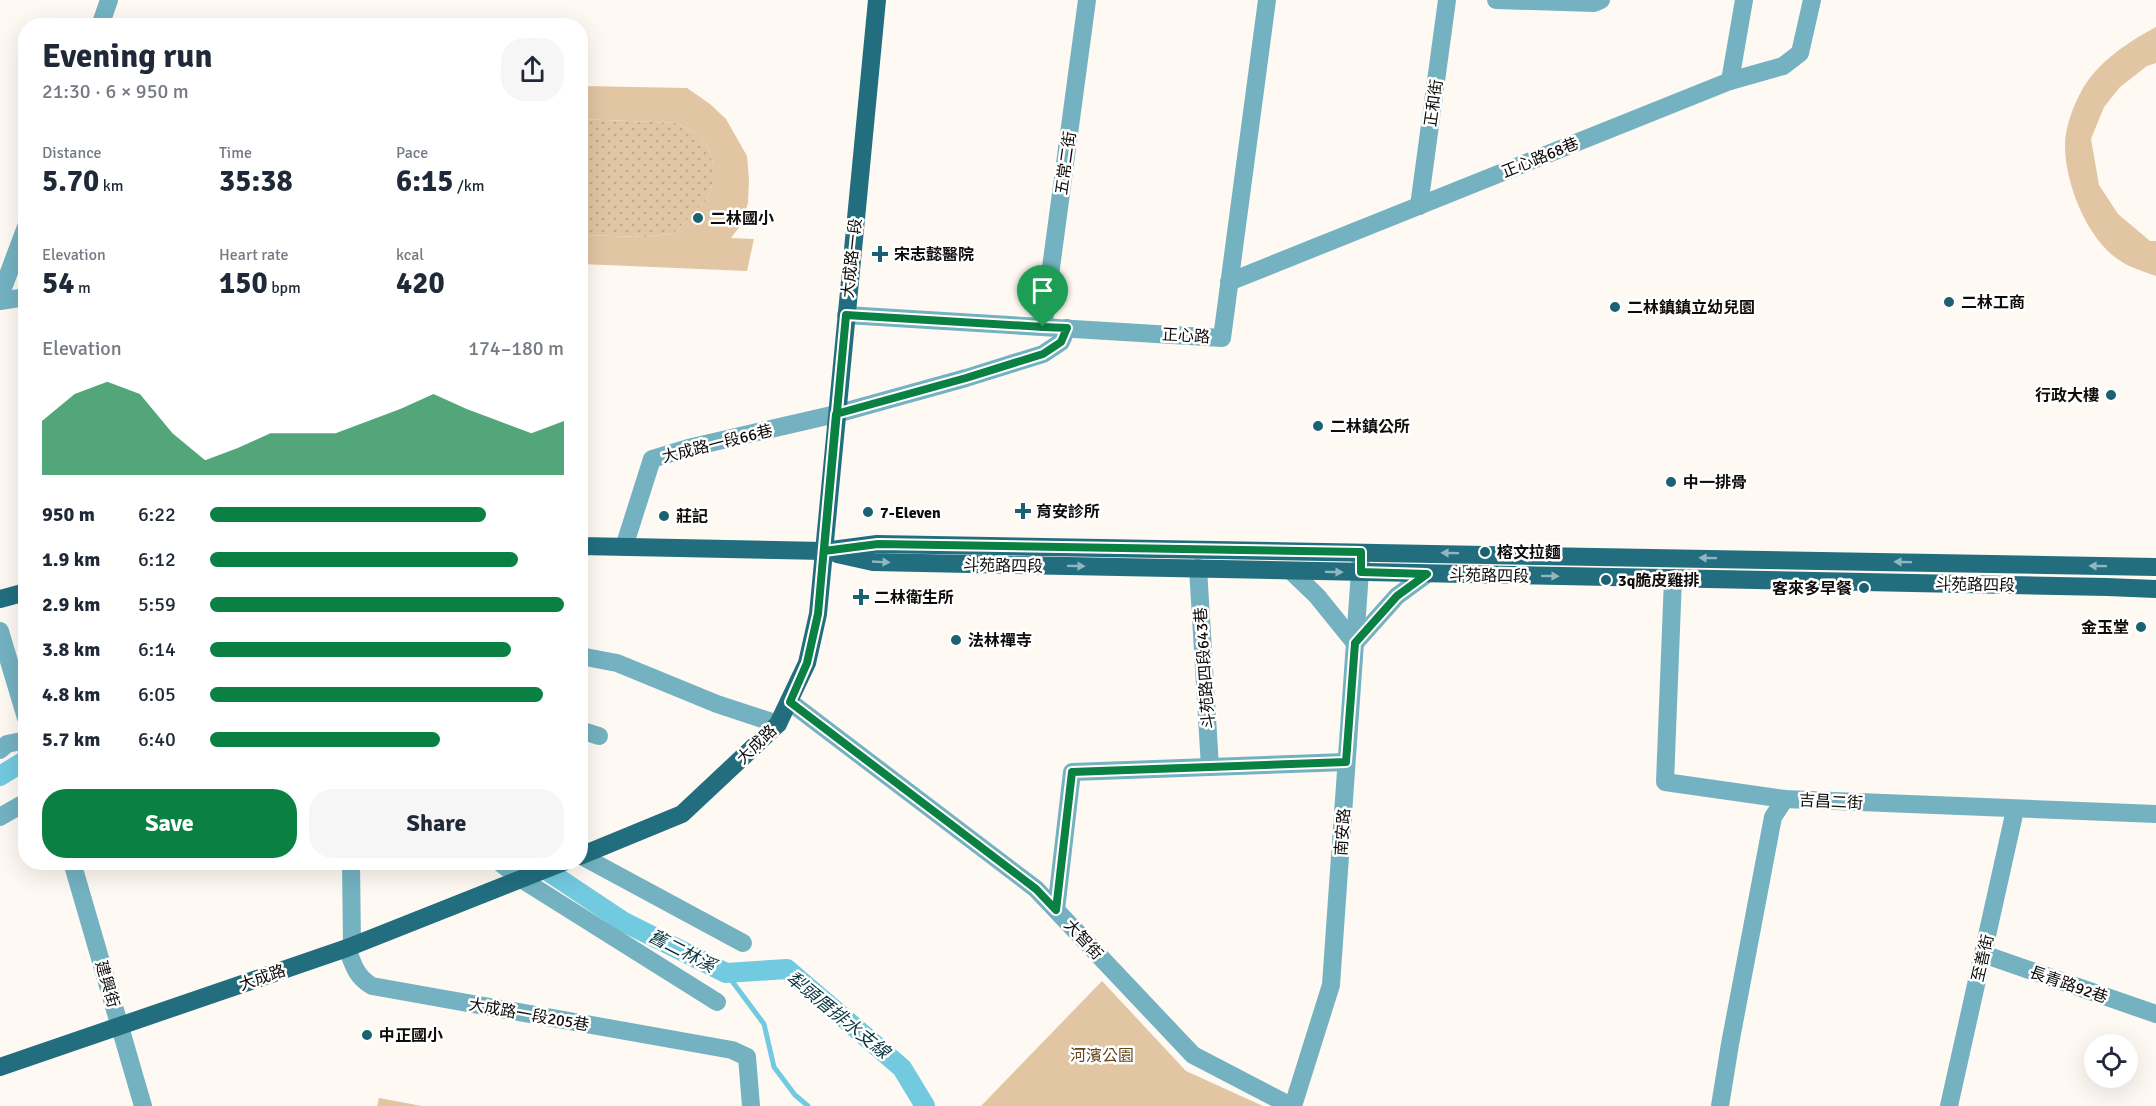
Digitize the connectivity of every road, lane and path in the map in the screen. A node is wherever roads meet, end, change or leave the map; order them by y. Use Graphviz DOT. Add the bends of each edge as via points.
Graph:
graph roads {
  1 [pos="109,0"];
  2 [pos="877,0"];
  3 [pos="1088,0"];
  4 [pos="1268,0"];
  5 [pos="1447,0"];
  6 [pos="1496,0"];
  7 [pos="1601,0"];
  8 [pos="1744,0"];
  9 [pos="1812,0"];
  10 [pos="103,18"];
  11 [pos="1730,81"];
  12 [pos="1419,206"];
  13 [pos="18,248"];
  14 [pos="1229,282"];
  15 [pos="0,296"];
  16 [pos="18,298"];
  17 [pos="0,301"];
  18 [pos="846,315"];
  19 [pos="1043,327"];
  20 [pos="1067,328"];
  21 [pos="836,414"];
  22 [pos="588,546"];
  23 [pos="632,547"];
  24 [pos="824,551"];
  25 [pos="1361,552"];
  26 [pos="2156,567"];
  27 [pos="1198,568"];
  28 [pos="1291,571"];
  29 [pos="1361,572"];
  30 [pos="1427,574"];
  31 [pos="1673,578"];
  32 [pos="2156,590"];
  33 [pos="18,594"];
  34 [pos="0,599"];
  35 [pos="0,631"];
  36 [pos="1355,643"];
  37 [pos="588,658"];
  38 [pos="18,691"];
  39 [pos="790,702"];
  40 [pos="778,724"];
  41 [pos="588,733"];
  42 [pos="598,736"];
  43 [pos="18,742"];
  44 [pos="0,750"];
  45 [pos="1346,762"];
  46 [pos="1210,767"];
  47 [pos="1785,799"];
  48 [pos="18,807"];
  49 [pos="2015,810"];
  50 [pos="2156,814"];
  51 [pos="0,817"];
  52 [pos="588,852"];
  53 [pos="588,859"];
  54 [pos="74,870"];
  55 [pos="351,870"];
  56 [pos="509,870"];
  57 [pos="544,870"];
  58 [pos="521,879"];
  59 [pos="1056,910"];
  60 [pos="743,943"];
  61 [pos="349,947"];
  62 [pos="1983,954"];
  63 [pos="717,1002"];
  64 [pos="2156,1014"];
  65 [pos="120,1027"];
  66 [pos="0,1067"];
  67 [pos="143,1106"];
  68 [pos="751,1106"];
  69 [pos="1292,1106"];
  70 [pos="1720,1106"];
  71 [pos="1949,1106"];
  1 -- 10 [label="street"];
  2 -- 18 [label="main road, 大成路一段"];
  3 -- 19 [label="street, 五常二街"];
  4 -- 14 [label="street, 正心路"];
  5 -- 12 [label="street, 正和街"];
  6 -- 7 [label="street"];
  8 -- 11 [label="street"];
  9 -- 11 [label="street, 正心路68巷" via="1800,53 1783,66"];
  11 -- 12 [label="street, 正心路68巷"];
  12 -- 14 [label="street, 正心路68巷"];
  13 -- 15 [label="street"];
  14 -- 20 [label="street, 正心路" via="1222,338"];
  16 -- 17 [label="street"];
  18 -- 19 [label="street, 正心路"];
  18 -- 21 [label="main road, 大成路一段"];
  19 -- 20 [label="street, 正心路"];
  20 -- 21 [label="street" via="1061,342 1043,354"];
  21 -- 23 [label="street, 大成路一段66巷" via="652,459"];
  21 -- 24 [label="main road, 大成路一段"];
  22 -- 23 [label="main road, 斗苑路四段"];
  23 -- 24 [label="main road, 斗苑路四段"];
  24 -- 25 [label="main road, 斗苑路四段" via="878,544"];
  24 -- 27 [label="main road, 斗苑路四段, one-way" via="873,562"];
  24 -- 39 [label="main road, 大成路" via="818,614 807,663"];
  26 -- 25 [label="main road, 斗苑路四段, one-way"];
  25 -- 29 [label="street, 南安路"];
  27 -- 28 [label="main road, 斗苑路四段"];
  27 -- 46 [label="street, 斗苑路四段643巷"];
  28 -- 29 [label="main road, 斗苑路四段, one-way"];
  28 -- 36 [label="street"];
  29 -- 30 [label="main road, 斗苑路四段"];
  29 -- 36 [label="street, 南安路"];
  30 -- 31 [label="main road, 斗苑路四段, one-way"];
  30 -- 36 [label="street" via="1397,596"];
  31 -- 32 [label="main road, 斗苑路四段"];
  31 -- 47 [label="street" via="1665,782"];
  33 -- 34 [label="main road"];
  35 -- 38 [label="street"];
  36 -- 45 [label="street, 南安路"];
  37 -- 40 [label="street" via="617,663"];
  39 -- 40 [label="main road, 大成路"];
  39 -- 59 [label="street, 大智街" via="1036,889"];
  40 -- 52 [label="main road, 大成路" via="682,814"];
  41 -- 42 [label="street"];
  43 -- 44 [label="street"];
  45 -- 46 [label="street"];
  45 -- 69 [label="street, 南安路" via="1331,985"];
  46 -- 59 [label="street" via="1072,772"];
  47 -- 49 [label="street, 吉昌二街"];
  47 -- 70 [label="street, 吉昌二街" via="1773,817"];
  48 -- 51 [label="street"];
  49 -- 50 [label="street, 吉昌二街"];
  49 -- 62 [label="street, 至善街"];
  53 -- 60 [label="street"];
  54 -- 65 [label="street, 建興街"];
  55 -- 61 [label="street"];
  56 -- 58 [label="street"];
  57 -- 58 [label="main road, 大成路"];
  58 -- 61 [label="main road, 大成路"];
  58 -- 63 [label="street"];
  59 -- 69 [label="street, 大智街" via="1193,1055"];
  61 -- 65 [label="main road, 大成路"];
  61 -- 68 [label="street, 大成路一段205巷" via="361,980 372,986 732,1050 747,1057"];
  62 -- 64 [label="street, 長青路92巷"];
  62 -- 71 [label="street, 至善街"];
  65 -- 66 [label="main road, 大成路"];
  65 -- 67 [label="street, 建興街"];
}
